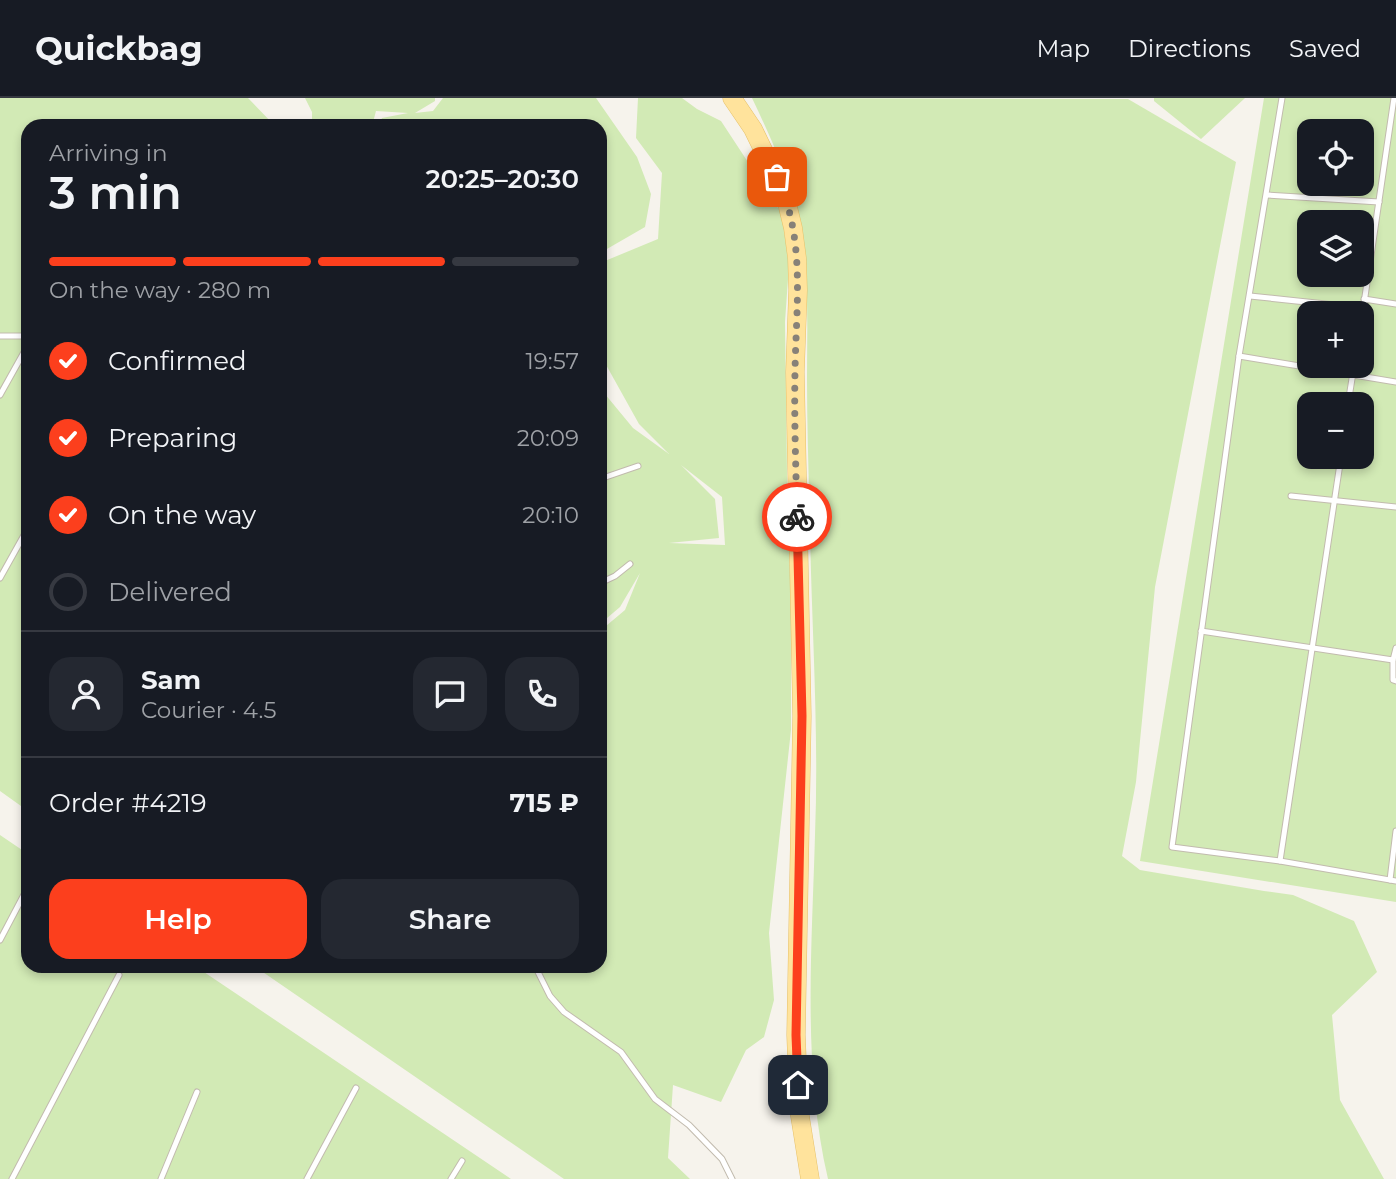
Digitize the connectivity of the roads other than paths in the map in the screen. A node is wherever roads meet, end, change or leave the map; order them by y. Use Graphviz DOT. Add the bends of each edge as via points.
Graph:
graph roads {
  1 [pos="732,98"];
  2 [pos="1282,98"];
  3 [pos="1394,98"];
  4 [pos="1267,195"];
  5 [pos="1379,202"];
  6 [pos="1250,296"];
  7 [pos="1364,299"];
  8 [pos="1297,301"];
  9 [pos="1396,304"];
  10 [pos="0,336"];
  11 [pos="21,336"];
  12 [pos="1240,356"];
  13 [pos="21,358"];
  14 [pos="1297,366"];
  15 [pos="1367,378"];
  16 [pos="1396,382"];
  17 [pos="0,395"];
  18 [pos="638,466"];
  19 [pos="1338,469"];
  20 [pos="607,477"];
  21 [pos="1291,496"];
  22 [pos="1334,501"];
  23 [pos="1396,508"];
  24 [pos="21,540"];
  25 [pos="630,564"];
  26 [pos="0,578"];
  27 [pos="607,580"];
  28 [pos="1201,631"];
  29 [pos="1312,648"];
  30 [pos="1396,648"];
  31 [pos="1393,660"];
  32 [pos="1396,681"];
  33 [pos="1396,831"];
  34 [pos="1280,861"];
  35 [pos="1393,881"];
  36 [pos="21,900"];
  37 [pos="0,940"];
  38 [pos="538,973"];
  39 [pos="120,975"];
  40 [pos="356,1088"];
  41 [pos="197,1091"];
  42 [pos="462,1161"];
  43 [pos="12,1179"];
  44 [pos="161,1179"];
  45 [pos="307,1179"];
  46 [pos="451,1179"];
  47 [pos="732,1179"];
  48 [pos="810,1179"];
  1 -- 48 [label="main road" via="753,129 785,195 797,258 802,716 796,1035 799,1110"];
  2 -- 4 [label="lane"];
  3 -- 5 [label="lane"];
  4 -- 5 [label="lane"];
  4 -- 6 [label="lane"];
  5 -- 7 [label="lane"];
  6 -- 8 [label="lane"];
  6 -- 12 [label="lane"];
  7 -- 9 [label="lane"];
  10 -- 11 [label="lane"];
  12 -- 14 [label="lane"];
  12 -- 28 [label="lane"];
  13 -- 17 [label="lane"];
  15 -- 16 [label="lane"];
  18 -- 20 [label="lane"];
  19 -- 22 [label="lane"];
  21 -- 22 [label="lane"];
  22 -- 23 [label="lane"];
  22 -- 29 [label="lane"];
  24 -- 26 [label="lane"];
  25 -- 27 [label="lane"];
  28 -- 29 [label="lane"];
  28 -- 34 [label="lane" via="1172,847"];
  29 -- 31 [label="lane"];
  29 -- 34 [label="lane"];
  30 -- 31 [label="lane"];
  31 -- 32 [label="lane"];
  33 -- 35 [label="lane"];
  34 -- 35 [label="lane"];
  36 -- 37 [label="lane"];
  38 -- 47 [label="lane" via="564,1012 621,1052 655,1099 722,1159"];
  39 -- 43 [label="lane"];
  40 -- 45 [label="lane"];
  41 -- 44 [label="lane"];
  42 -- 46 [label="lane"];
}
